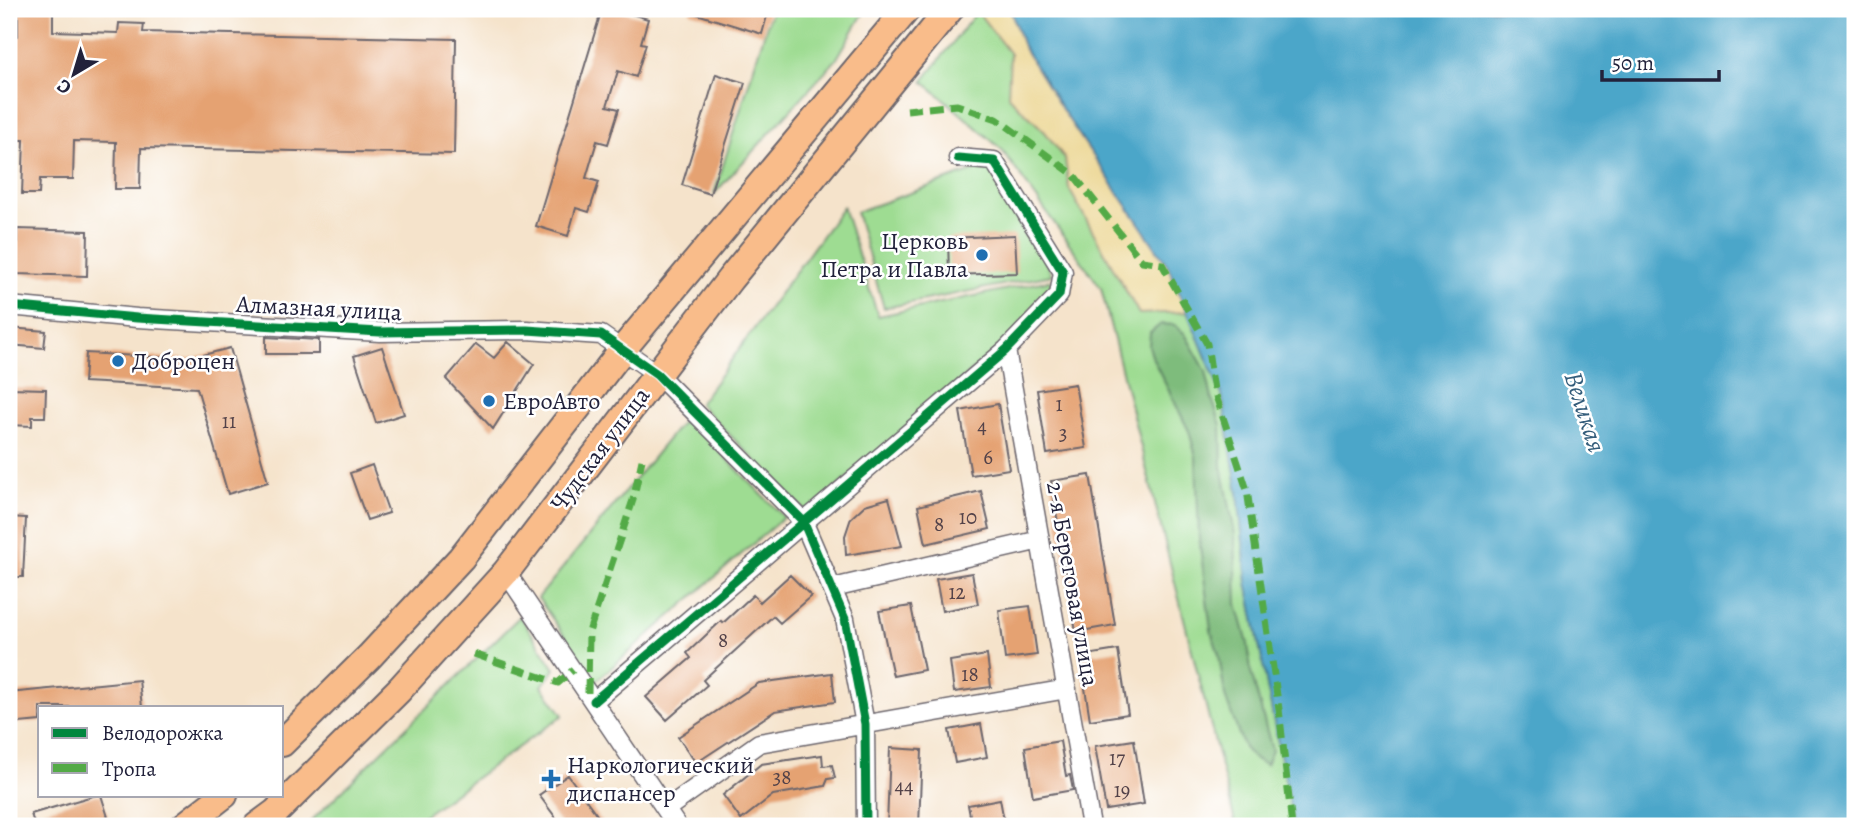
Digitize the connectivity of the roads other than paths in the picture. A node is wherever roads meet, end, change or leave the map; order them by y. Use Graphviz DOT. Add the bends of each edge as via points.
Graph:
graph roads {
  1 [pos="950,9"];
  2 [pos="899,19"];
  3 [pos="958,158"];
  4 [pos="9,306"];
  5 [pos="623,349"];
  6 [pos="1006,350"];
  7 [pos="657,374"];
  8 [pos="803,521"];
  9 [pos="1040,540"];
  10 [pos="506,572"];
  11 [pos="833,588"];
  12 [pos="369,657"];
  13 [pos="1067,689"];
  14 [pos="399,690"];
  15 [pos="594,701"];
  16 [pos="865,724"];
  17 [pos="288,737"];
  18 [pos="324,764"];
  19 [pos="223,796"];
  20 [pos="666,809"];
  21 [pos="184,826"];
  22 [pos="257,826"];
  23 [pos="677,826"];
  24 [pos="866,826"];
  25 [pos="1091,826"];
  1 -- 7 [label="highway, Чудская улица"];
  2 -- 5 [label="highway, Чудская улица"];
  3 -- 6 [label="street" via="994,161 1063,272 1059,295"];
  4 -- 5 [label="street, Алмазная улица" via="380,332 564,331 601,335"];
  5 -- 7 [label="street, Алмазная улица"];
  5 -- 12 [label="highway, Чудская улица" via="461,558"];
  6 -- 8 [label="street"];
  6 -- 9 [label="street, 2-я Береговая улица"];
  7 -- 8 [label="street, Алмазная улица"];
  7 -- 10 [label="highway, Чудская улица"];
  8 -- 11 [label="street"];
  8 -- 15 [label="street"];
  9 -- 11 [label="street"];
  9 -- 13 [label="street, 2-я Береговая улица"];
  10 -- 14 [label="highway, Чудская улица"];
  10 -- 15 [label="street"];
  11 -- 16 [label="street" via="845,620"];
  12 -- 14 [label="highway" via="372,677 383,687"];
  12 -- 17 [label="highway, Чудская улица"];
  13 -- 16 [label="street"];
  13 -- 25 [label="street, 2-я Береговая улица"];
  14 -- 18 [label="highway, Чудская улица"];
  15 -- 20 [label="street"];
  16 -- 20 [label="street" via="759,743"];
  16 -- 24 [label="street"];
  17 -- 18 [label="highway" via="310,733 324,746"];
  18 -- 22 [label="highway, Чудская улица"];
  19 -- 21 [label="highway"];
  20 -- 23 [label="street"];
}
